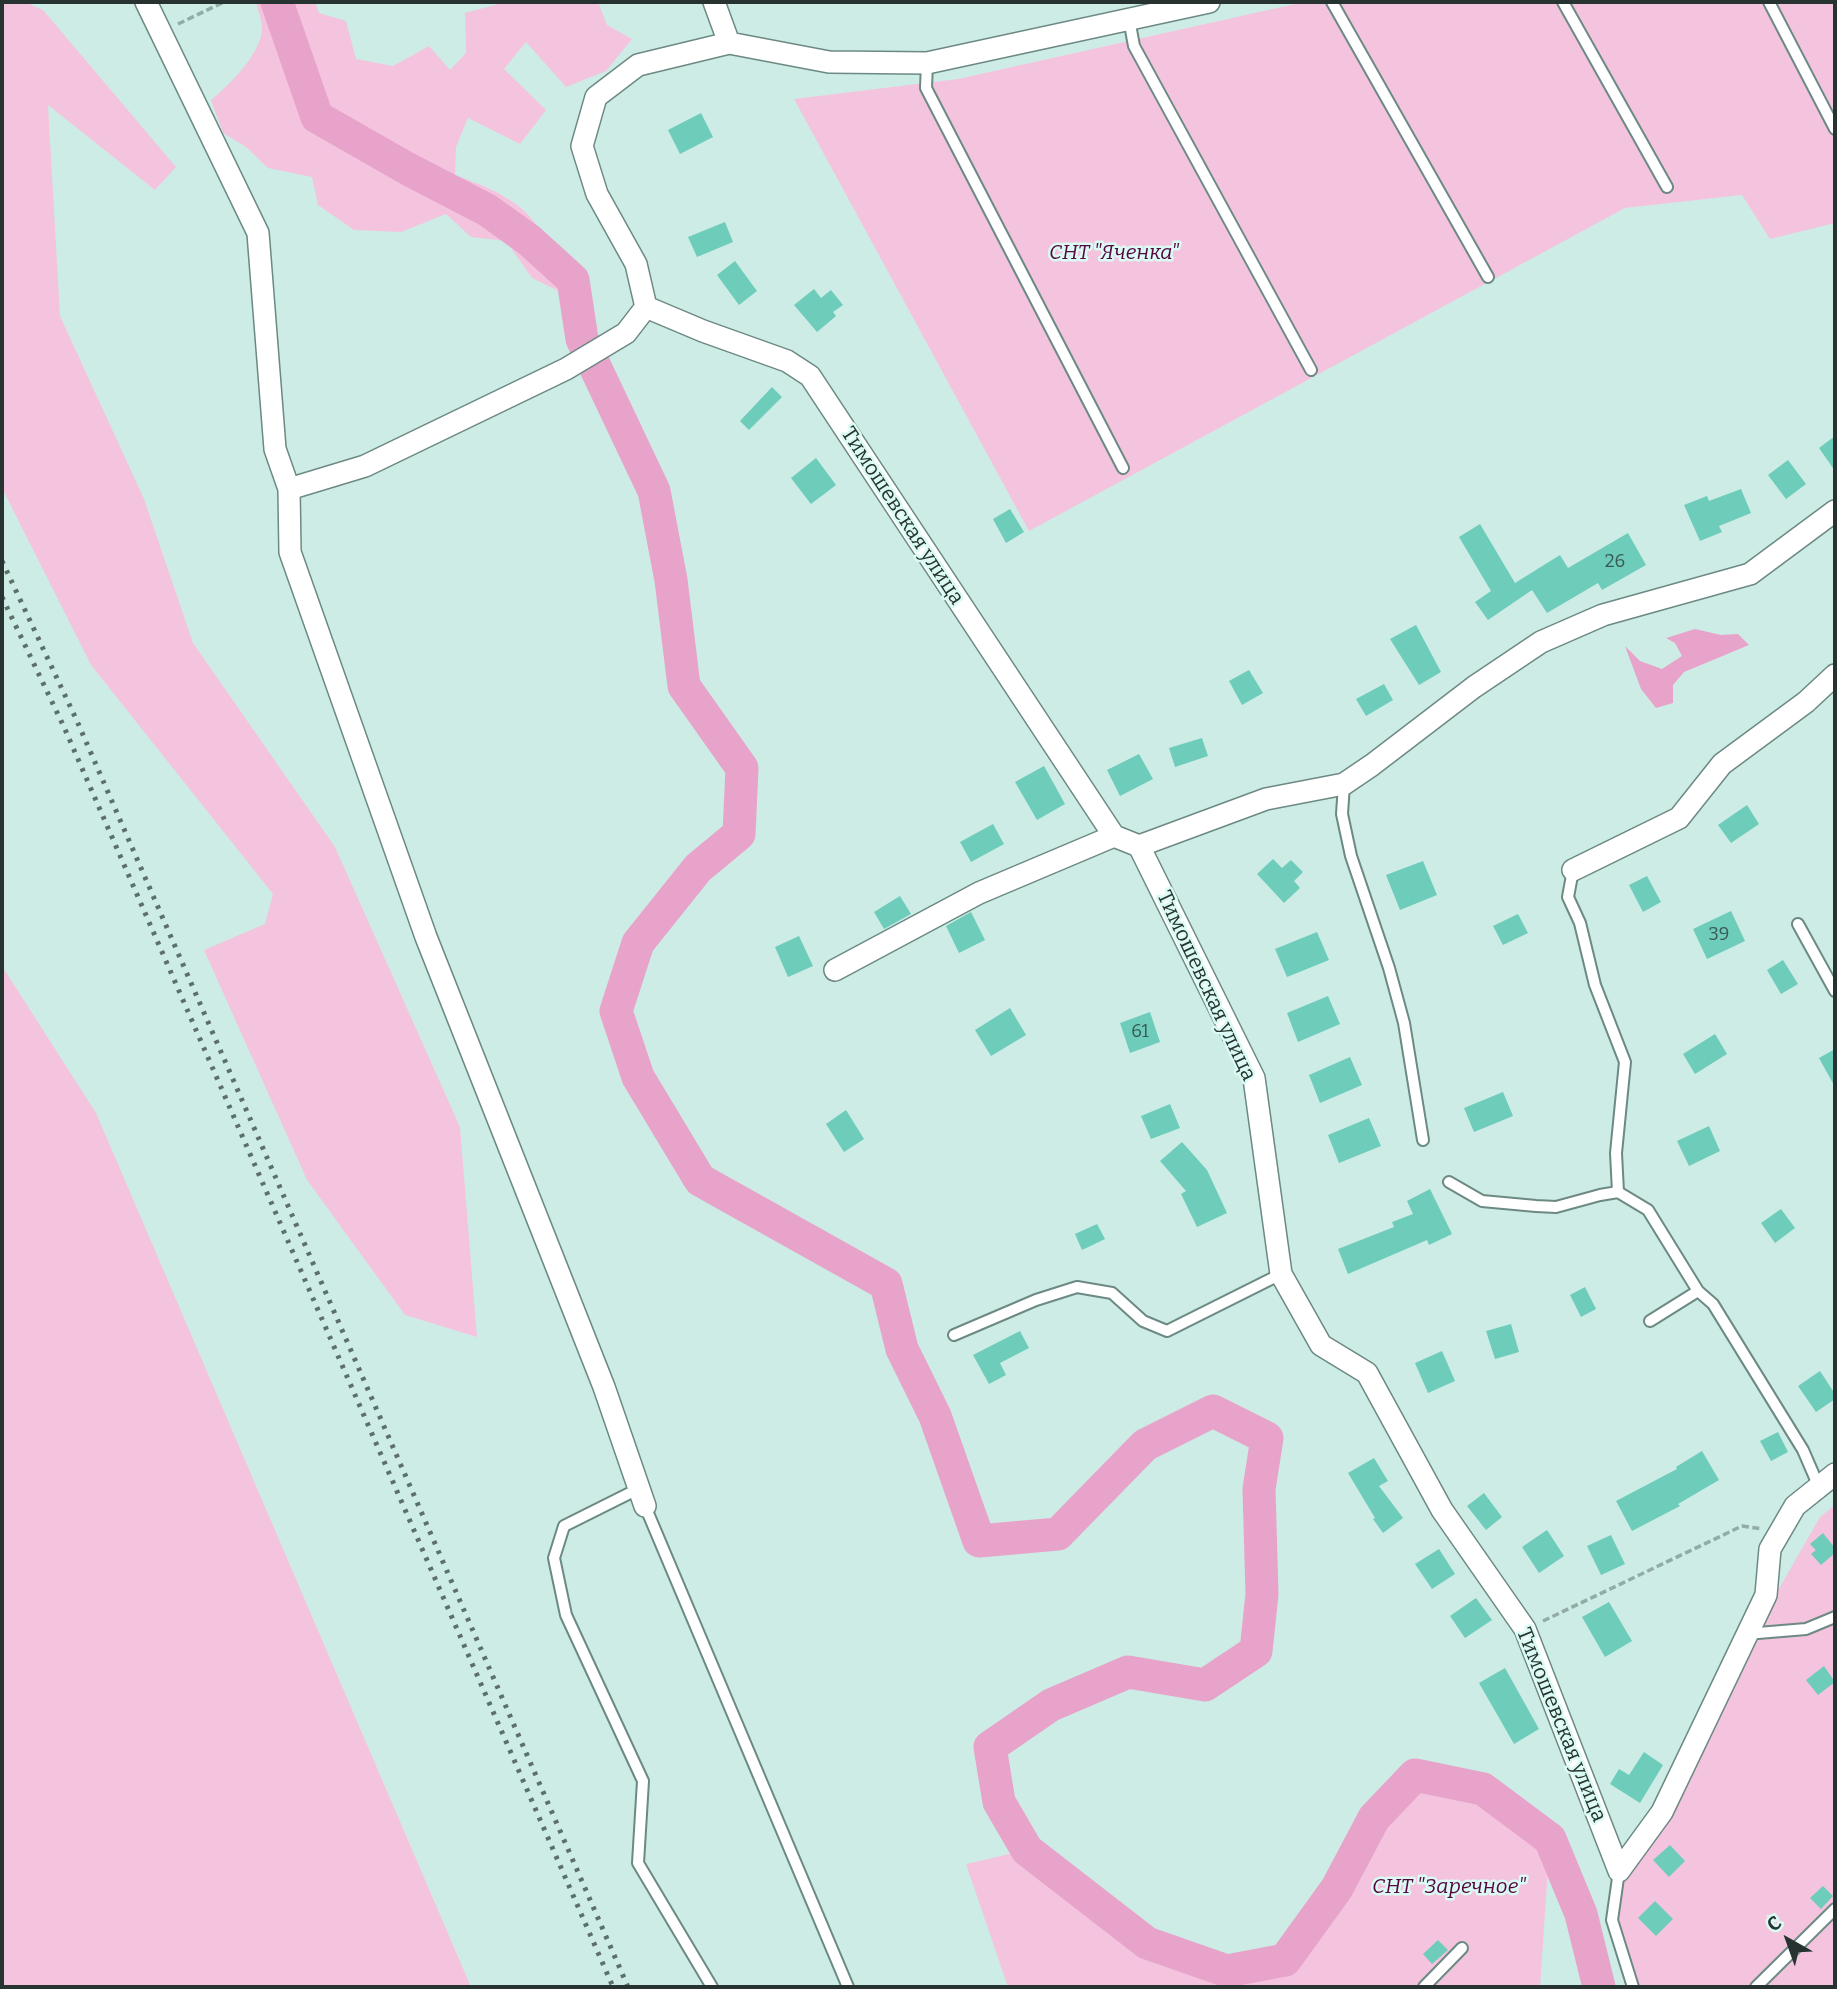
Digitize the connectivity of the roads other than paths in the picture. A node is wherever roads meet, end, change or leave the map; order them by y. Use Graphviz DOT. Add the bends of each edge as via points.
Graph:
graph roads {
  1 [pos="146,2"];
  2 [pos="714,2"];
  3 [pos="1209,2"];
  4 [pos="1332,2"];
  5 [pos="1563,2"];
  6 [pos="1769,2"];
  7 [pos="1129,19"];
  8 [pos="729,43"];
  9 [pos="928,63"];
  10 [pos="1835,129"];
  11 [pos="1667,187"];
  12 [pos="1488,277"];
  13 [pos="646,307"];
  14 [pos="1311,370"];
  15 [pos="1123,468"];
  16 [pos="289,489"];
  17 [pos="1835,511"];
  18 [pos="1835,675"];
  19 [pos="1344,784"];
  20 [pos="1114,836"];
  21 [pos="1139,846"];
  22 [pos="1573,870"];
  23 [pos="1798,924"];
  24 [pos="835,970"];
  25 [pos="1835,991"];
  26 [pos="1423,1140"];
  27 [pos="1449,1182"];
  28 [pos="1618,1192"];
  29 [pos="1281,1274"];
  30 [pos="1699,1291"];
  31 [pos="1650,1321"];
  32 [pos="954,1335"];
  33 [pos="1827,1481"];
  34 [pos="642,1498"];
  35 [pos="1835,1617"];
  36 [pos="1746,1634"];
  37 [pos="1619,1871"];
  38 [pos="1835,1909"];
  39 [pos="1462,1948"];
  40 [pos="712,1987"];
  41 [pos="848,1987"];
  42 [pos="1424,1987"];
  43 [pos="1633,1987"];
  44 [pos="1756,1987"];
  1 -- 16 [label="street" via="258,233 275,449"];
  2 -- 8 [label="street"];
  3 -- 7 [label="street"];
  4 -- 12 [label="lane"];
  5 -- 11 [label="lane"];
  6 -- 10 [label="lane"];
  7 -- 9 [label="street"];
  7 -- 14 [label="lane" via="1134,46"];
  8 -- 9 [label="street" via="828,62"];
  8 -- 13 [label="street" via="638,65 596,97 582,146 597,194 636,264"];
  9 -- 15 [label="lane" via="926,88"];
  13 -- 16 [label="street" via="626,333 566,369 365,466"];
  13 -- 20 [label="street, Тимошевская улица" via="788,362 810,376"];
  16 -- 34 [label="street" via="290,552 426,937 604,1387"];
  17 -- 19 [label="street" via="1750,574 1603,615 1541,642"];
  18 -- 22 [label="street" via="1722,764 1679,818"];
  19 -- 21 [label="street" via="1266,799"];
  19 -- 26 [label="lane" via="1342,814 1350,856 1404,1023"];
  20 -- 21 [label="street"];
  20 -- 24 [label="street" via="979,893"];
  21 -- 29 [label="street, Тимошевская улица" via="1254,1078"];
  22 -- 28 [label="lane" via="1568,897 1625,1062 1616,1153"];
  23 -- 25 [label="lane"];
  27 -- 28 [label="lane" via="1482,1201 1556,1208"];
  28 -- 30 [label="lane" via="1647,1210"];
  29 -- 32 [label="lane" via="1167,1331 1143,1321 1112,1293 1077,1287"];
  29 -- 37 [label="street, Тимошевская улица" via="1321,1345 1367,1373 1441,1510 1525,1629"];
  30 -- 31 [label="lane"];
  30 -- 33 [label="lane" via="1713,1304"];
  33 -- 36 [label="street" via="1795,1506 1779,1532 1770,1549 1766,1595"];
  34 -- 40 [label="lane" via="564,1526 554,1558 566,1615 643,1781 638,1863"];
  34 -- 41 [label="lane"];
  35 -- 36 [label="lane" via="1805,1629"];
  36 -- 37 [label="street" via="1662,1812"];
  37 -- 43 [label="lane" via="1612,1920"];
  38 -- 44 [label="lane"];
  39 -- 42 [label="lane"];
}
